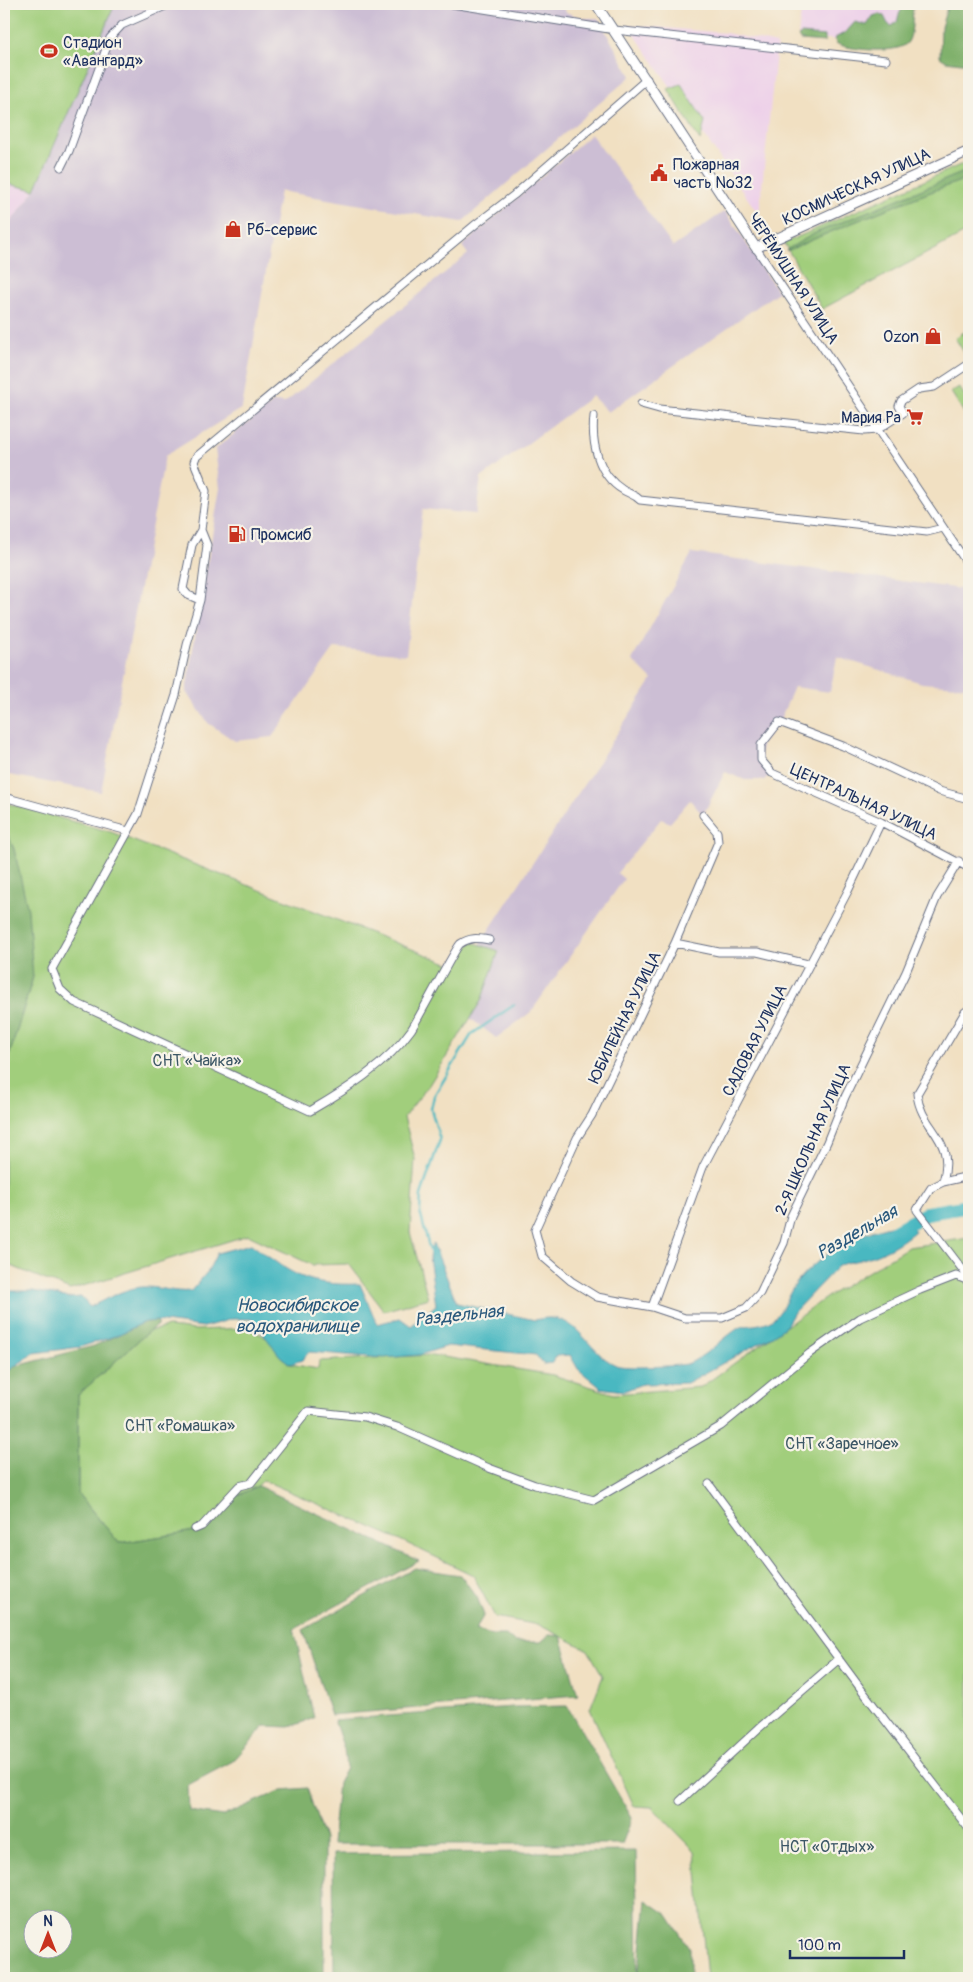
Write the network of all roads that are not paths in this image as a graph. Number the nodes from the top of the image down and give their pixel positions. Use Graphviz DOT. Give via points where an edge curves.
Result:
graph roads {
  1 [pos="170,4"];
  2 [pos="452,4"];
  3 [pos="596,4"];
  4 [pos="615,30"];
  5 [pos="886,60"];
  6 [pos="647,79"];
  7 [pos="969,151"];
  8 [pos="61,167"];
  9 [pos="756,248"];
  10 [pos="969,364"];
  11 [pos="641,404"];
  12 [pos="594,416"];
  13 [pos="877,430"];
  14 [pos="942,528"];
  15 [pos="201,530"];
  16 [pos="969,566"];
  17 [pos="200,600"];
  18 [pos="4,797"];
  19 [pos="969,799"];
  20 [pos="703,815"];
  21 [pos="881,822"];
  22 [pos="128,831"];
  23 [pos="959,861"];
  24 [pos="969,868"];
  25 [pos="489,940"];
  26 [pos="675,942"];
  27 [pos="808,964"];
  28 [pos="969,1009"];
  29 [pos="969,1176"];
  30 [pos="944,1182"];
  31 [pos="535,1230"];
  32 [pos="969,1280"];
  33 [pos="652,1307"];
  34 [pos="709,1484"];
  35 [pos="195,1529"];
  36 [pos="839,1659"];
  37 [pos="680,1801"];
  38 [pos="969,1829"];
  1 -- 8 [label="street" via="122,25 110,38"];
  2 -- 4 [label="street"];
  3 -- 4 [label="street, ЧЕРЁМУШНАЯ УЛИЦА"];
  4 -- 5 [label="street"];
  4 -- 6 [label="street, ЧЕРЁМУШНАЯ УЛИЦА"];
  6 -- 9 [label="street, ЧЕРЁМУШНАЯ УЛИЦА"];
  6 -- 15 [label="street" via="514,196 461,236 196,457 194,462 206,492"];
  7 -- 9 [label="street, КОСМИЧЕСКАЯ УЛИЦА"];
  9 -- 13 [label="street, ЧЕРЁМУШНАЯ УЛИЦА"];
  10 -- 13 [label="street" via="934,387 922,388 901,401 903,413"];
  11 -- 13 [label="street" via="668,410"];
  12 -- 14 [label="street" via="592,433 599,462 623,490 640,500 927,532"];
  13 -- 14 [label="street, ЧЕРЁМУШНАЯ УЛИЦА"];
  14 -- 16 [label="street, ЧЕРЁМУШНАЯ УЛИЦА"];
  15 -- 17 [label="street" via="207,545"];
  15 -- 17 [label="street" via="192,545 183,588 188,596"];
  17 -- 22 [label="street" via="173,704 138,814"];
  18 -- 22 [label="street"];
  19 -- 21 [label="street, ЦЕНТРАЛЬНАЯ УЛИЦА" via="939,791 843,746 779,722 761,745 761,760 772,773"];
  20 -- 26 [label="street, ЮБИЛЕЙНАЯ УЛИЦА" via="717,832 718,842"];
  21 -- 23 [label="street, ЦЕНТРАЛЬНАЯ УЛИЦА"];
  21 -- 27 [label="street, САДОВАЯ УЛИЦА"];
  22 -- 25 [label="street" via="52,969 60,989 74,1002 310,1111 368,1074 410,1032 459,944 472,937"];
  23 -- 24 [label="street, ЦЕНТРАЛЬНАЯ УЛИЦА"];
  23 -- 33 [label="street, 2-Я ШКОЛЬНАЯ УЛИЦА" via="938,897 906,972 845,1097 760,1293 746,1308 722,1318 685,1318"];
  26 -- 27 [label="street" via="719,952 757,952"];
  26 -- 31 [label="street, ЮБИЛЕЙНАЯ УЛИЦА"];
  27 -- 33 [label="street, САДОВАЯ УЛИЦА" via="703,1167"];
  28 -- 30 [label="street" via="917,1094 918,1104 941,1140 948,1165"];
  29 -- 30 [label="street"];
  30 -- 32 [label="street" via="931,1188 917,1210"];
  31 -- 33 [label="street, 2-Я ШКОЛЬНАЯ УЛИЦА" via="542,1256 571,1281 597,1296"];
  32 -- 35 [label="street" via="956,1276 860,1318 810,1353 721,1426 594,1500 535,1485 488,1468 397,1427 365,1417 308,1412 251,1483 239,1486 202,1526"];
  34 -- 36 [label="street"];
  36 -- 37 [label="street"];
  36 -- 38 [label="street"];
}
